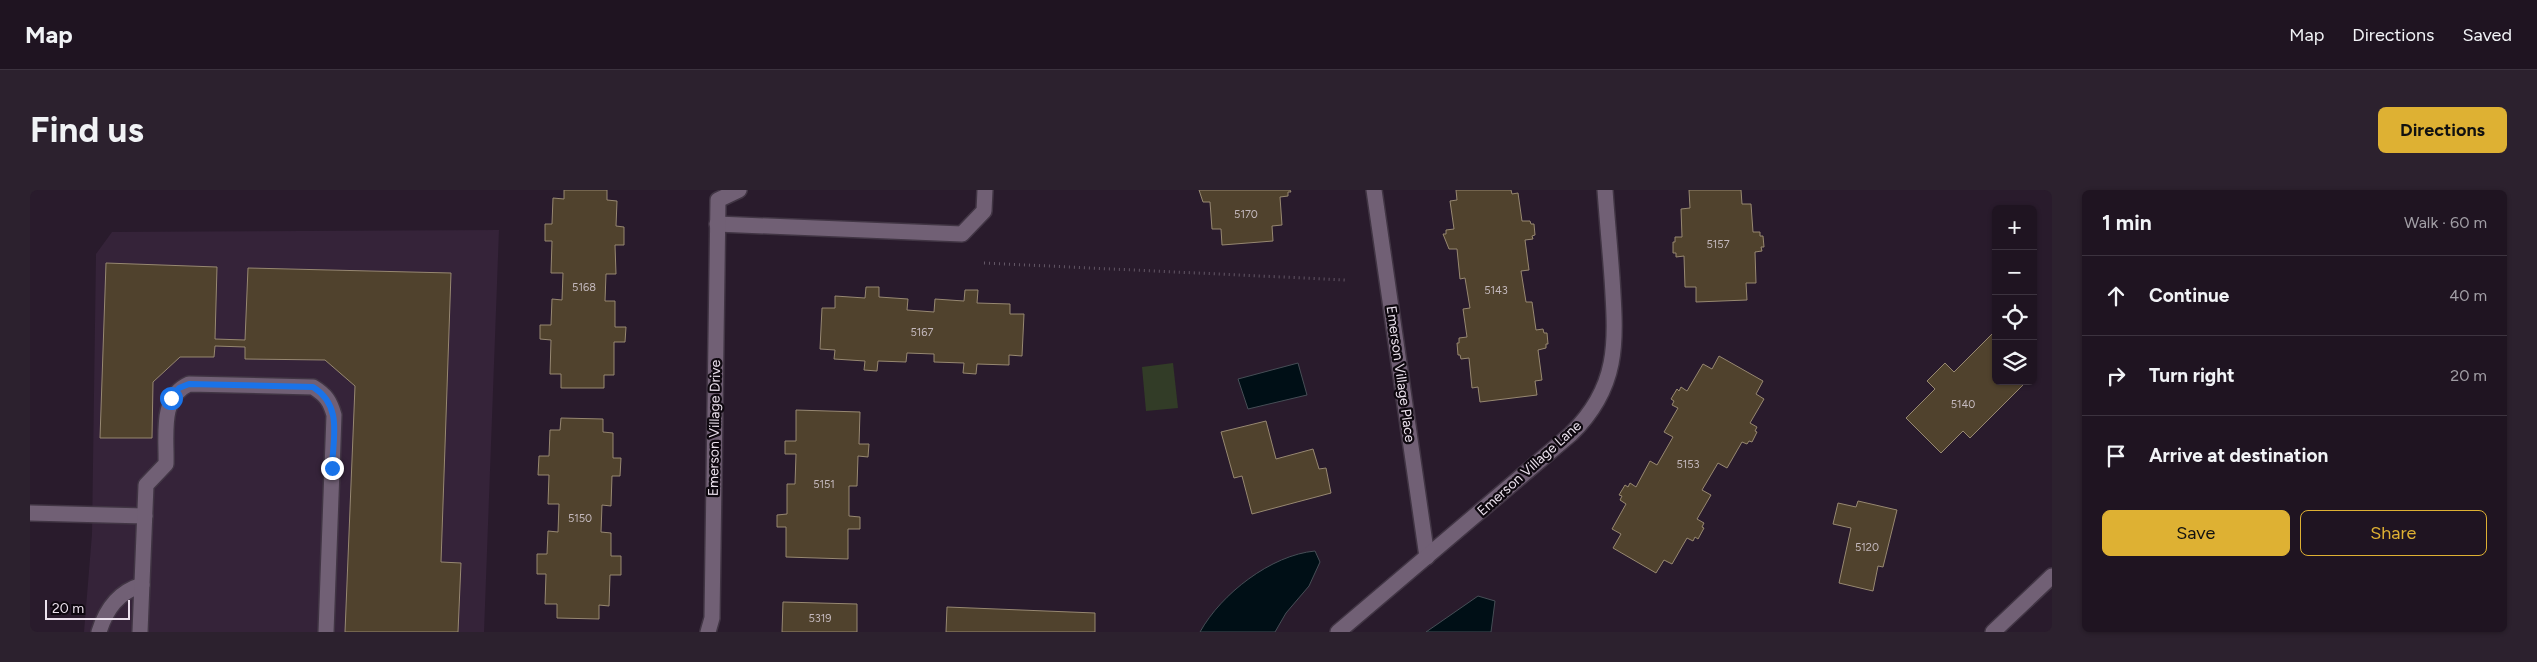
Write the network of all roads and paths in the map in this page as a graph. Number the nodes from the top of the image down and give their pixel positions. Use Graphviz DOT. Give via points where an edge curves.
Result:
graph roads {
  1 [pos="739,190"];
  2 [pos="985,190"];
  3 [pos="1374,190"];
  4 [pos="1605,190"];
  5 [pos="717,224"];
  6 [pos="984,263"];
  7 [pos="1346,280"];
  8 [pos="30,512"];
  9 [pos="144,516"];
  10 [pos="1428,557"];
  11 [pos="2052,576"];
  12 [pos="142,585"];
  13 [pos="99,632"];
  14 [pos="140,632"];
  15 [pos="326,632"];
  16 [pos="708,632"];
  17 [pos="1338,632"];
  18 [pos="1993,632"];
  1 -- 5 [label="street, Emerson Village Drive" via="718,200"];
  2 -- 5 [label="street" via="984,211 962,234"];
  3 -- 10 [label="street, Emerson Village Place"];
  4 -- 10 [label="street, Emerson Village Lane" via="1615,328 1613,359 1600,397 1571,434"];
  5 -- 16 [label="street, Emerson Village Drive" via="712,618"];
  6 -- 7 [label="path"];
  8 -- 9 [label="street"];
  9 -- 12 [label="street"];
  9 -- 15 [label="street" via="146,485 166,464 167,414 171,398 179,388 189,384 313,387 325,394 334,415"];
  10 -- 17 [label="street, Emerson Village Lane"];
  11 -- 18 [label="street"];
  12 -- 13 [label="street" via="128,589 113,602"];
  12 -- 14 [label="street"];
}
